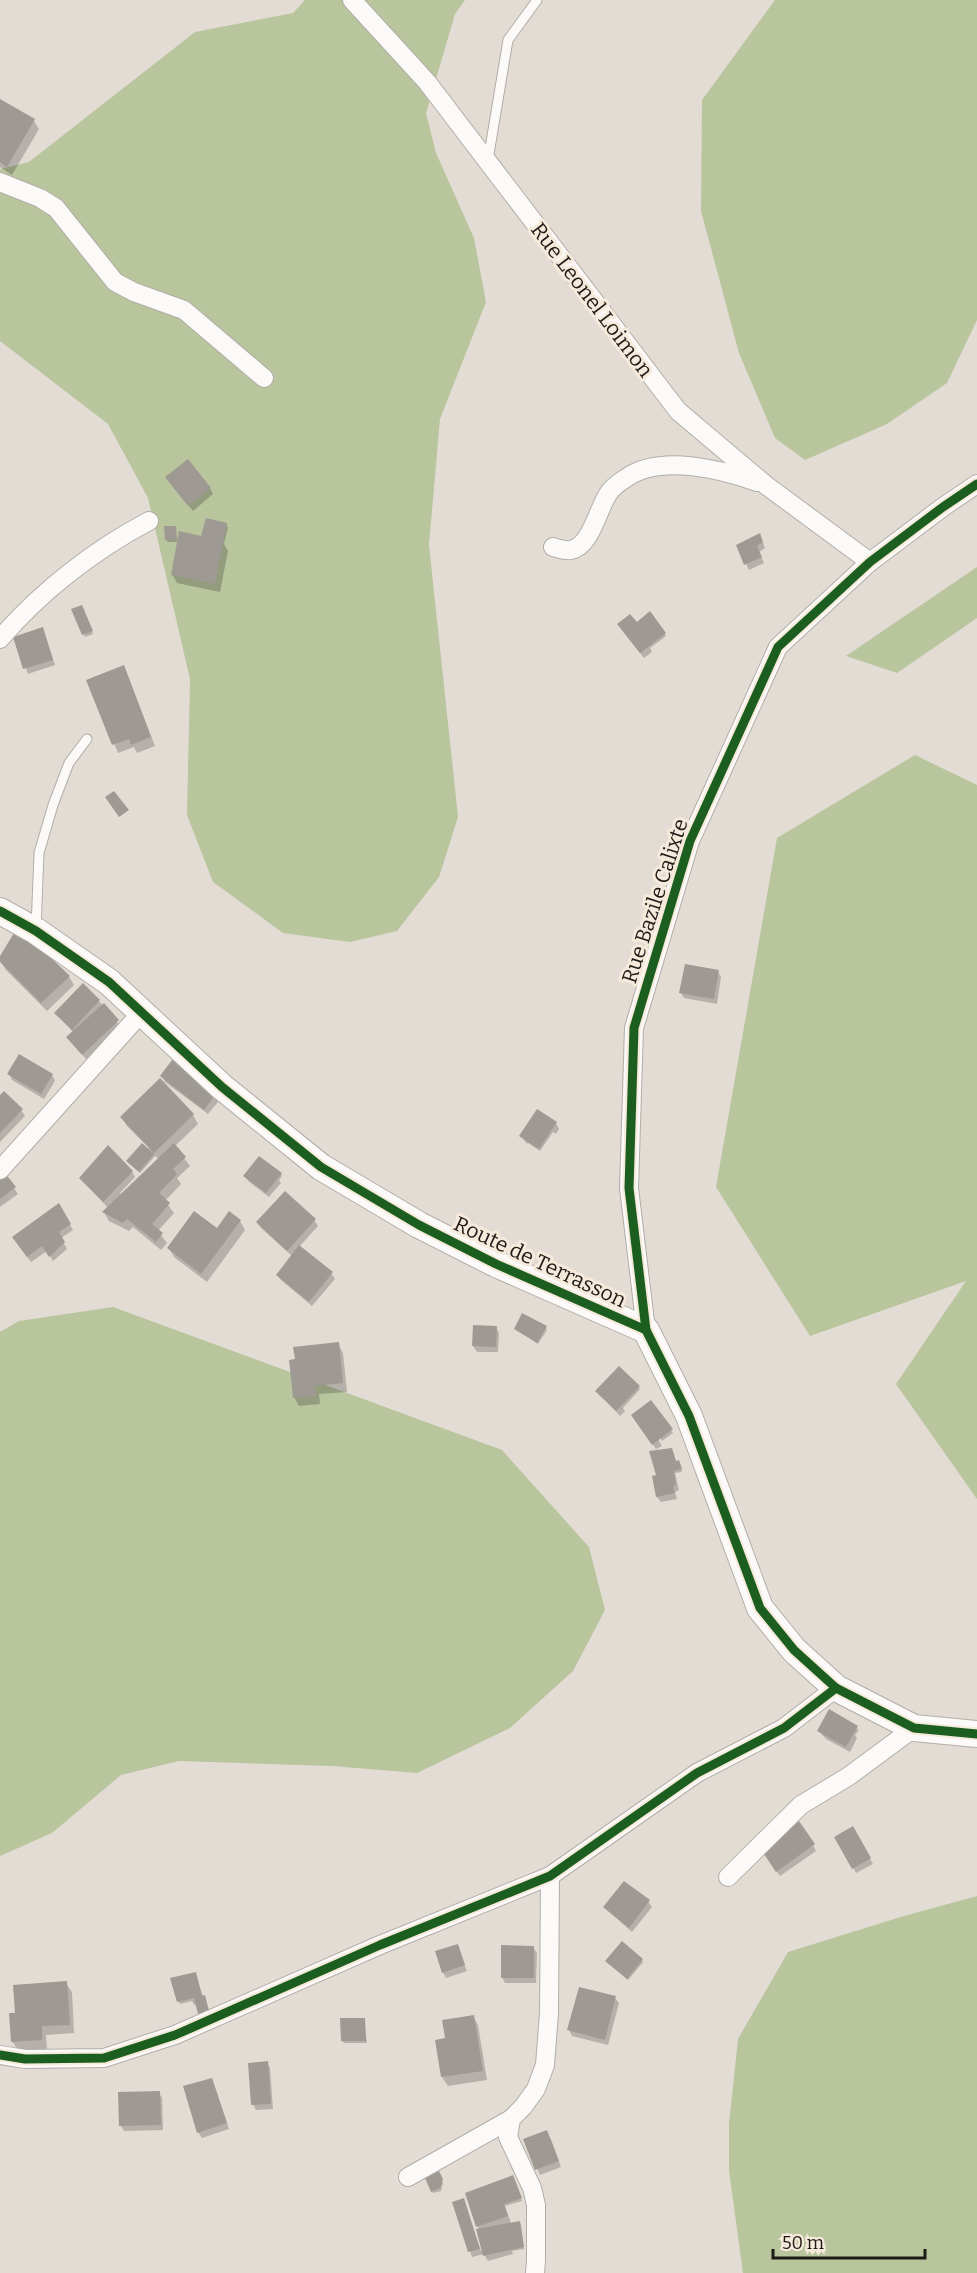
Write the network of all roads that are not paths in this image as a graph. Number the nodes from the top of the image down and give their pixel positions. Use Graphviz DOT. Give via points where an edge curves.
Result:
graph roads {
  1 [pos="352,0"];
  2 [pos="537,0"];
  3 [pos="488,162"];
  4 [pos="0,182"];
  5 [pos="264,378"];
  6 [pos="977,484"];
  7 [pos="767,486"];
  8 [pos="149,521"];
  9 [pos="553,547"];
  10 [pos="870,562"];
  11 [pos="0,639"];
  12 [pos="87,739"];
  13 [pos="1,906"];
  14 [pos="36,931"];
  15 [pos="142,1012"];
  16 [pos="0,1170"];
  17 [pos="646,1330"];
  18 [pos="836,1688"];
  19 [pos="914,1728"];
  20 [pos="977,1734"];
  21 [pos="550,1876"];
  22 [pos="728,1877"];
  23 [pos="0,2055"];
  24 [pos="511,2118"];
  25 [pos="408,2177"];
  26 [pos="535,2273"];
  1 -- 3 [label="street, Rue Leonel Loimon" via="427,82"];
  2 -- 3 [label="lane" via="508,40"];
  3 -- 7 [label="street, Rue Leonel Loimon" via="678,411"];
  4 -- 5 [label="street" via="57,208 115,282 184,309"];
  6 -- 10 [label="street, Rue Bazile Calixte"];
  7 -- 9 [label="street" via="700,467 639,471 609,492 577,548 568,551"];
  7 -- 10 [label="street, Rue Leonel Loimon"];
  8 -- 11 [label="street" via="73,571 17,619"];
  10 -- 17 [label="street, Rue Bazile Calixte" via="778,647 690,841 634,1028 629,1188"];
  12 -- 14 [label="lane" via="69,763 39,853"];
  13 -- 14 [label="street, Route de Terrasson"];
  14 -- 15 [label="street, Route de Terrasson" via="109,982"];
  15 -- 16 [label="street"];
  15 -- 17 [label="street, Route de Terrasson" via="222,1087 321,1167 438,1235"];
  17 -- 18 [label="street" via="689,1416 759,1608 794,1650"];
  18 -- 19 [label="street"];
  18 -- 21 [label="street" via="784,1728 697,1773"];
  19 -- 20 [label="street"];
  19 -- 22 [label="street" via="849,1776 801,1804"];
  21 -- 23 [label="street" via="175,2035 104,2058 26,2059"];
  21 -- 24 [label="street" via="549,2013 544,2065 536,2089"];
  24 -- 25 [label="street"];
  24 -- 26 [label="street" via="508,2137 536,2205"];
}
